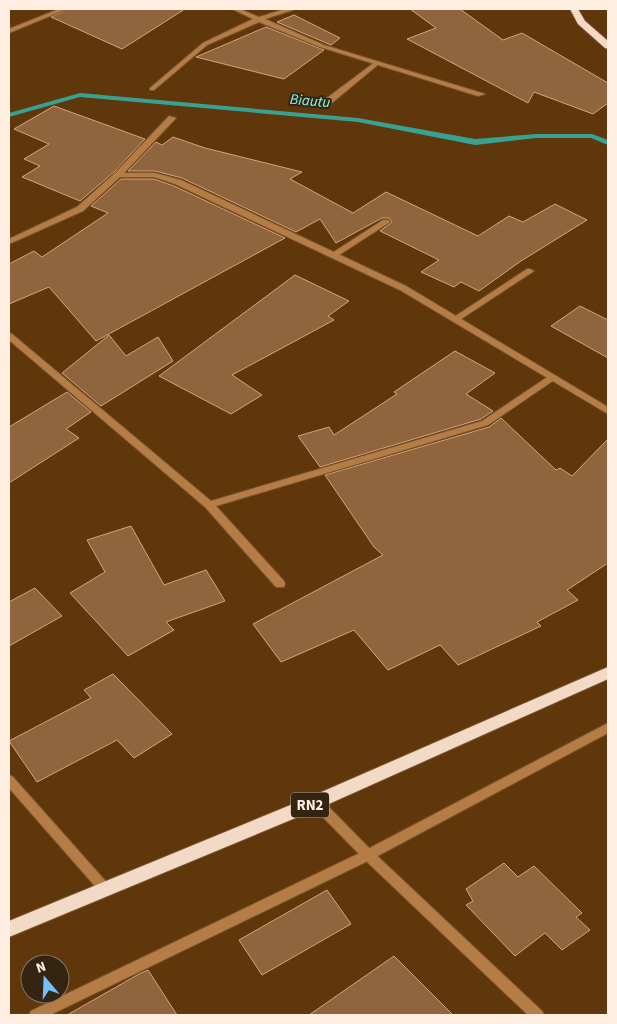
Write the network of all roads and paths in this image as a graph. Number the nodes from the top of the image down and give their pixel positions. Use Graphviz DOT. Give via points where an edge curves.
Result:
graph roads {
  1 [pos="64,9"];
  2 [pos="235,9"];
  3 [pos="291,9"];
  4 [pos="574,9"];
  5 [pos="259,19"];
  6 [pos="9,31"];
  7 [pos="608,46"];
  8 [pos="377,62"];
  9 [pos="152,89"];
  10 [pos="481,94"];
  11 [pos="330,100"];
  12 [pos="172,118"];
  13 [pos="118,175"];
  14 [pos="386,222"];
  15 [pos="9,242"];
  16 [pos="333,255"];
  17 [pos="530,271"];
  18 [pos="455,319"];
  19 [pos="9,336"];
  20 [pos="552,378"];
  21 [pos="608,411"];
  22 [pos="209,506"];
  23 [pos="280,584"];
  24 [pos="608,673"];
  25 [pos="608,728"];
  26 [pos="9,780"];
  27 [pos="316,802"];
  28 [pos="368,855"];
  29 [pos="105,889"];
  30 [pos="9,929"];
  31 [pos="36,1015"];
  32 [pos="537,1015"];
  1 -- 6 [label="street"];
  2 -- 5 [label="street"];
  3 -- 5 [label="street"];
  4 -- 7 [label="highway" via="581,22"];
  5 -- 8 [label="street" via="322,46"];
  5 -- 9 [label="street" via="205,44"];
  8 -- 10 [label="street"];
  8 -- 11 [label="street"];
  12 -- 13 [label="street"];
  13 -- 15 [label="street" via="80,210"];
  13 -- 16 [label="street" via="155,175 178,182"];
  14 -- 16 [label="street"];
  16 -- 18 [label="street" via="403,288"];
  17 -- 18 [label="street"];
  18 -- 20 [label="street"];
  19 -- 22 [label="street"];
  20 -- 21 [label="street"];
  20 -- 22 [label="street" via="485,423"];
  22 -- 23 [label="street"];
  24 -- 27 [label="highway, RN2"];
  25 -- 28 [label="street"];
  26 -- 29 [label="street"];
  27 -- 28 [label="street"];
  27 -- 29 [label="highway, RN2"];
  28 -- 31 [label="street"];
  28 -- 32 [label="street"];
  29 -- 30 [label="highway, RN2"];
}
